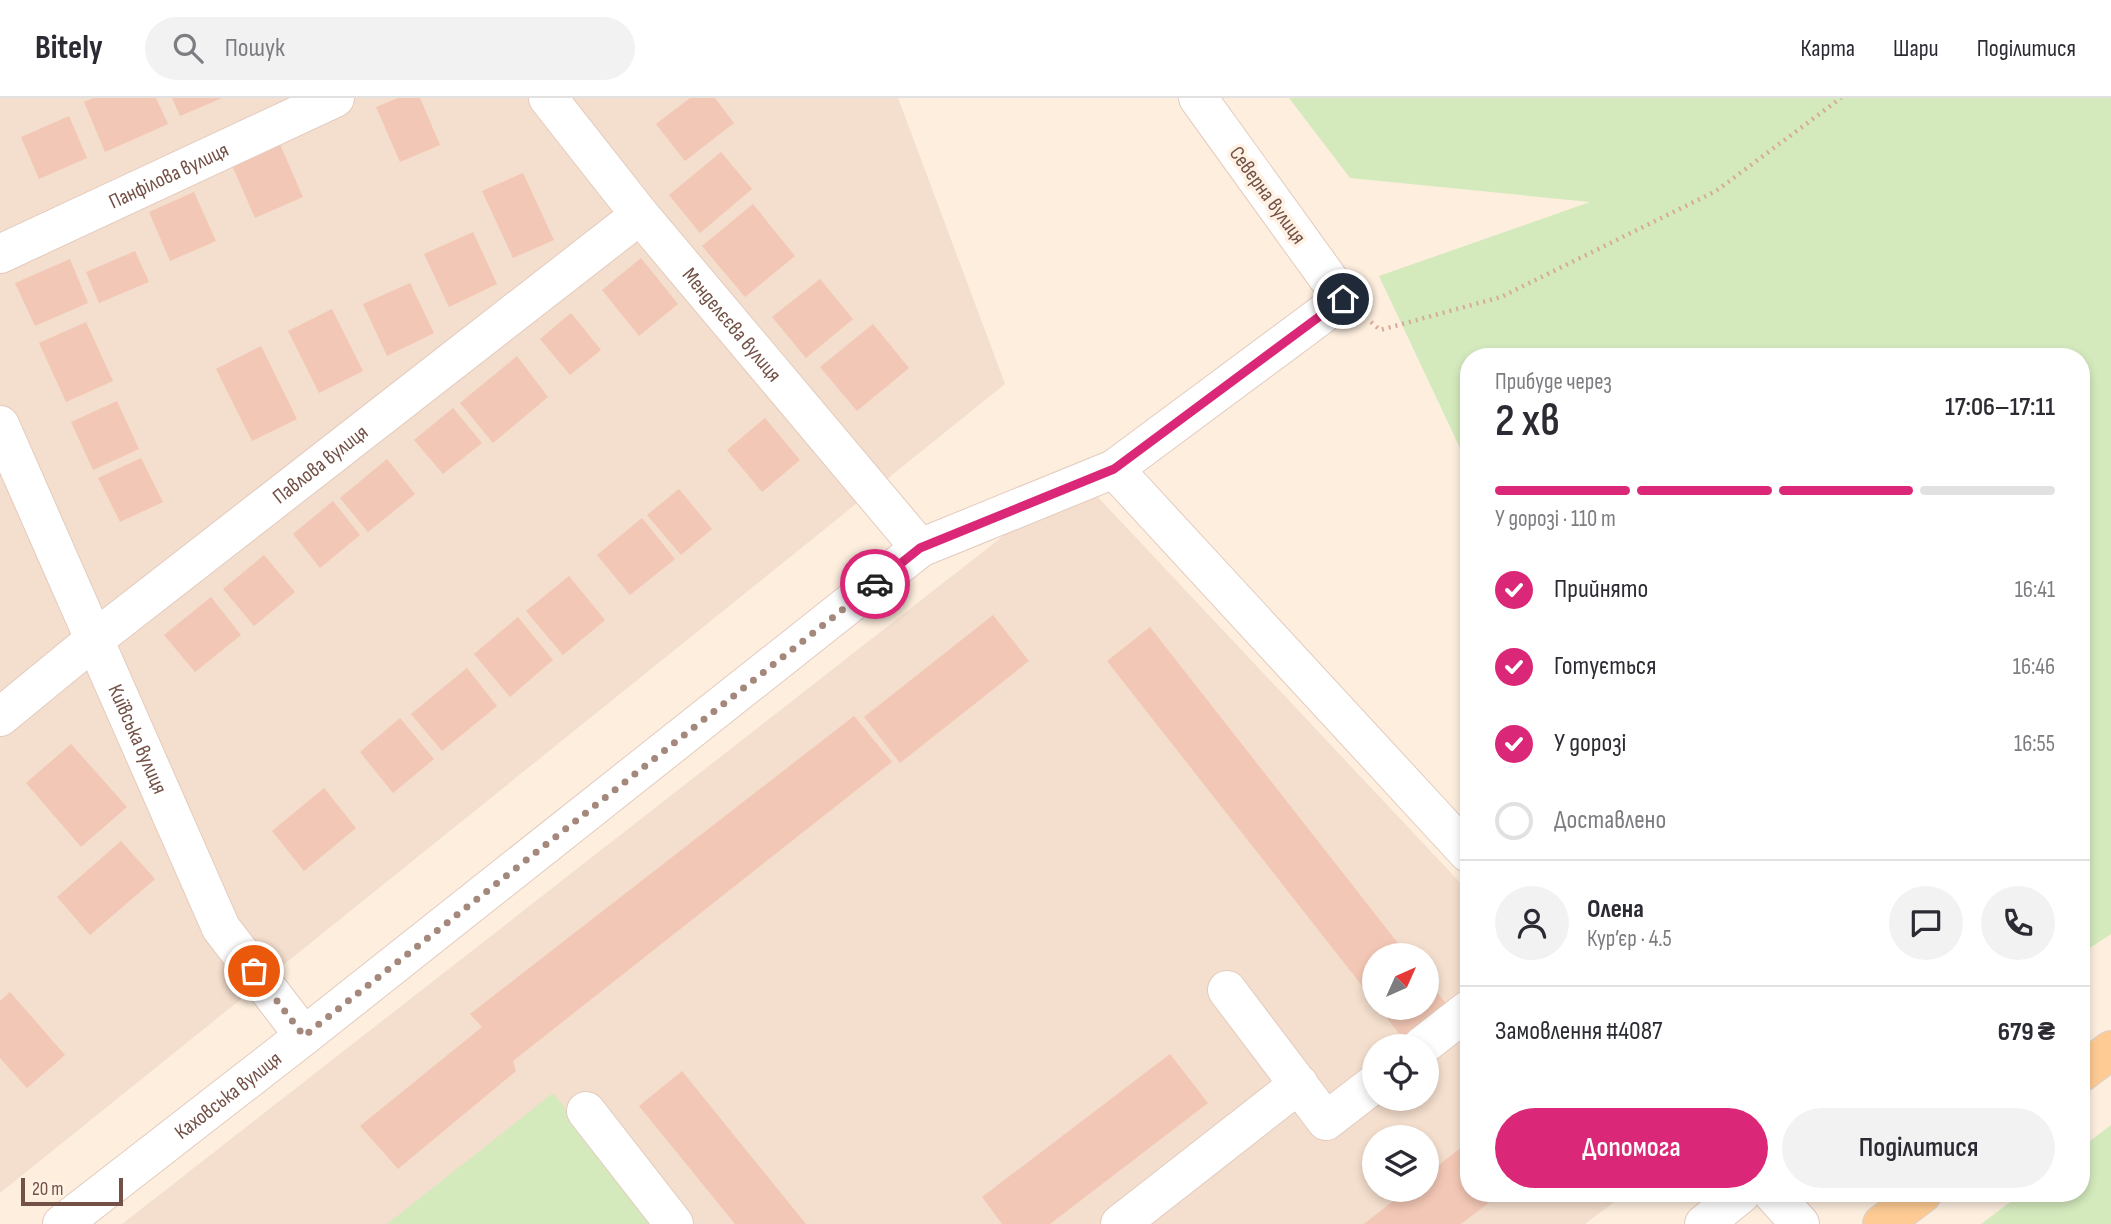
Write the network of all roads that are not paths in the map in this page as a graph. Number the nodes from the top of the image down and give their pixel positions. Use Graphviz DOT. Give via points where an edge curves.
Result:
graph roads {
  1 [pos="335,98"];
  2 [pos="548,98"];
  3 [pos="1198,98"];
  4 [pos="640,215"];
  5 [pos="0,254"];
  6 [pos="0,425"];
  7 [pos="1114,469"];
  8 [pos="920,548"];
  9 [pos="94,640"];
  10 [pos="0,717"];
  11 [pos="1460,844"];
  12 [pos="1227,990"];
  13 [pos="1460,1016"];
  14 [pos="1437,1034"];
  15 [pos="304,1036"];
  16 [pos="2111,1050"];
  17 [pos="2090,1066"];
  18 [pos="1299,1084"];
  19 [pos="1362,1093"];
  20 [pos="586,1111"];
  21 [pos="1731,1202"];
  22 [pos="1780,1202"];
  23 [pos="1911,1202"];
  24 [pos="62,1224"];
  25 [pos="674,1224"];
  26 [pos="1120,1224"];
  27 [pos="1704,1224"];
  28 [pos="1800,1224"];
  29 [pos="1882,1224"];
  1 -- 5 [label="street, Панфілова вулиця"];
  2 -- 4 [label="street, Менделєєва вулиця"];
  3 -- 7 [label="street, Северна вулиця" via="1343,299"];
  4 -- 8 [label="street, Менделєєва вулиця"];
  4 -- 9 [label="street, Павлова вулиця"];
  6 -- 9 [label="street, Київська вулиця"];
  7 -- 8 [label="street, Каховська вулиця"];
  7 -- 11 [label="street"];
  8 -- 15 [label="street, Каховська вулиця"];
  9 -- 10 [label="street, Павлова вулиця"];
  9 -- 15 [label="street, Київська вулиця" via="221,928"];
  12 -- 18 [label="street"];
  13 -- 14 [label="street"];
  15 -- 24 [label="street, Каховська вулиця"];
  16 -- 17 [label="main road"];
  18 -- 19 [label="street" via="1326,1121"];
  18 -- 26 [label="street"];
  20 -- 25 [label="street"];
  21 -- 27 [label="street"];
  22 -- 28 [label="street"];
  23 -- 29 [label="main road"];
}
